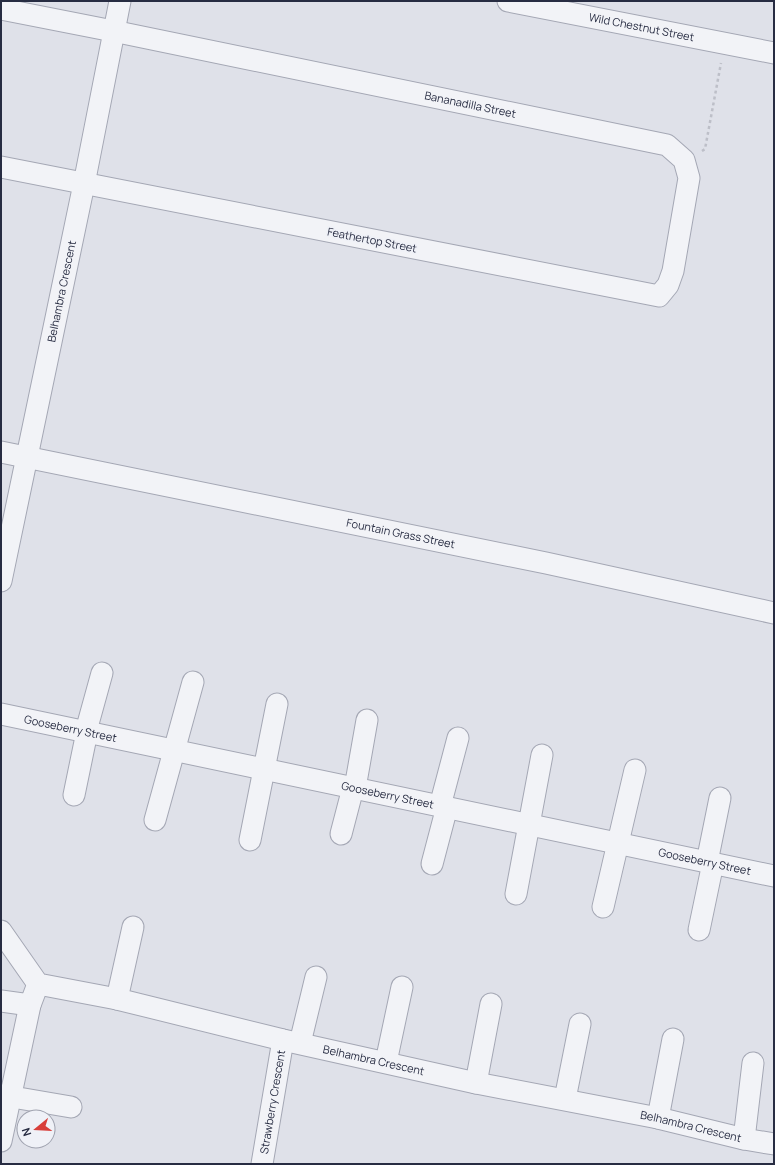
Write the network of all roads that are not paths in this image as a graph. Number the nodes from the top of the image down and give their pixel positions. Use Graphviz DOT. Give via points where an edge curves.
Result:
graph roads {
  1 [pos="120,1"];
  2 [pos="508,1"];
  3 [pos="1,10"];
  4 [pos="114,31"];
  5 [pos="774,53"];
  6 [pos="1,168"];
  7 [pos="84,184"];
  8 [pos="659,296"];
  9 [pos="1,452"];
  10 [pos="27,457"];
  11 [pos="1,581"];
  12 [pos="774,613"];
  13 [pos="102,673"];
  14 [pos="193,682"];
  15 [pos="277,704"];
  16 [pos="1,714"];
  17 [pos="367,720"];
  18 [pos="86,732"];
  19 [pos="458,738"];
  20 [pos="175,750"];
  21 [pos="542,755"];
  22 [pos="265,769"];
  23 [pos="635,770"];
  24 [pos="354,788"];
  25 [pos="74,795"];
  26 [pos="720,798"];
  27 [pos="443,806"];
  28 [pos="155,820"];
  29 [pos="528,824"];
  30 [pos="341,834"];
  31 [pos="250,840"];
  32 [pos="617,843"];
  33 [pos="710,863"];
  34 [pos="432,864"];
  35 [pos="774,876"];
  36 [pos="516,894"];
  37 [pos="603,906"];
  38 [pos="133,928"];
  39 [pos="699,930"];
  40 [pos="1,931"];
  41 [pos="316,977"];
  42 [pos="38,984"];
  43 [pos="402,987"];
  44 [pos="117,998"];
  45 [pos="1,1001"];
  46 [pos="492,1004"];
  47 [pos="30,1005"];
  48 [pos="580,1024"];
  49 [pos="673,1039"];
  50 [pos="291,1041"];
  51 [pos="386,1062"];
  52 [pos="753,1063"];
  53 [pos="476,1083"];
  54 [pos="6,1096"];
  55 [pos="565,1099"];
  56 [pos="71,1107"];
  57 [pos="658,1118"];
  58 [pos="744,1139"];
  59 [pos="1,1141"];
  60 [pos="774,1144"];
  61 [pos="262,1164"];
  1 -- 4 [label="street, Belhambra Crescent"];
  2 -- 5 [label="street, Wild Chestnut Street"];
  3 -- 4 [label="street, Bananadilla Street"];
  4 -- 7 [label="street, Belhambra Crescent"];
  4 -- 8 [label="street, Bananadilla Street" via="667,145 684,160 689,178 673,271 668,285"];
  6 -- 7 [label="street, Feathertop Street"];
  7 -- 8 [label="street, Feathertop Street"];
  7 -- 10 [label="street, Belhambra Crescent"];
  9 -- 10 [label="street, Fountain Grass Street"];
  10 -- 11 [label="street, Belhambra Crescent"];
  10 -- 12 [label="street, Fountain Grass Street" via="546,563"];
  13 -- 18 [label="street"];
  14 -- 20 [label="street"];
  15 -- 22 [label="street"];
  16 -- 18 [label="street, Gooseberry Street"];
  17 -- 24 [label="street"];
  18 -- 20 [label="street, Gooseberry Street"];
  18 -- 25 [label="street"];
  19 -- 27 [label="street"];
  20 -- 22 [label="street, Gooseberry Street"];
  20 -- 28 [label="street"];
  21 -- 29 [label="street"];
  22 -- 24 [label="street, Gooseberry Street"];
  22 -- 31 [label="street"];
  23 -- 32 [label="street"];
  24 -- 27 [label="street, Gooseberry Street"];
  24 -- 30 [label="street"];
  26 -- 33 [label="street"];
  27 -- 29 [label="street, Gooseberry Street"];
  27 -- 34 [label="street"];
  29 -- 32 [label="street, Gooseberry Street"];
  29 -- 36 [label="street"];
  32 -- 33 [label="street, Gooseberry Street"];
  32 -- 37 [label="street"];
  33 -- 35 [label="street, Gooseberry Street"];
  33 -- 39 [label="street"];
  38 -- 44 [label="street"];
  40 -- 42 [label="street"];
  41 -- 50 [label="street, Strawberry Crescent"];
  42 -- 44 [label="street, Belhambra Crescent"];
  42 -- 47 [label="street"];
  43 -- 51 [label="street"];
  44 -- 50 [label="street, Belhambra Crescent"];
  45 -- 47 [label="street"];
  46 -- 53 [label="street"];
  47 -- 54 [label="street"];
  48 -- 55 [label="street"];
  49 -- 57 [label="street"];
  50 -- 51 [label="street, Belhambra Crescent"];
  50 -- 61 [label="street, Strawberry Crescent"];
  51 -- 53 [label="street, Belhambra Crescent"];
  52 -- 58 [label="street"];
  53 -- 55 [label="street, Belhambra Crescent"];
  54 -- 56 [label="street"];
  54 -- 59 [label="street"];
  55 -- 57 [label="street, Belhambra Crescent"];
  57 -- 58 [label="street, Belhambra Crescent"];
  58 -- 60 [label="street, Belhambra Crescent"];
}
